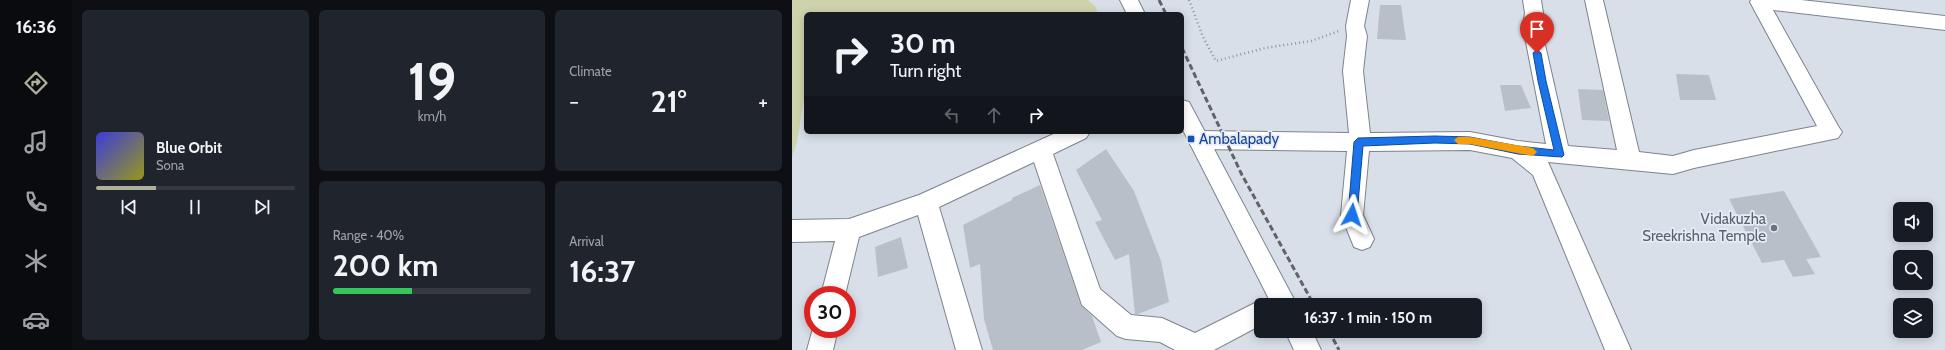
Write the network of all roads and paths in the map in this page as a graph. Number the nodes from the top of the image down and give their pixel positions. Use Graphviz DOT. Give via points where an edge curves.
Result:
graph roads {
  1 [pos="1129,0"];
  2 [pos="1189,0"];
  3 [pos="1360,0"];
  4 [pos="1532,0"];
  5 [pos="1594,0"];
  6 [pos="1135,12"];
  7 [pos="1945,23"];
  8 [pos="1355,26"];
  9 [pos="1184,112"];
  10 [pos="1075,134"];
  11 [pos="1199,140"];
  12 [pos="1358,142"];
  13 [pos="1041,149"];
  14 [pos="1518,150"];
  15 [pos="1559,155"];
  16 [pos="1630,160"];
  17 [pos="926,202"];
  18 [pos="849,230"];
  19 [pos="792,231"];
  20 [pos="1362,239"];
  21 [pos="835,286"];
  22 [pos="1278,298"];
  23 [pos="1254,316"];
  24 [pos="823,338"];
  25 [pos="1302,338"];
  26 [pos="1191,348"];
  27 [pos="820,350"];
  28 [pos="969,350"];
  29 [pos="1308,350"];
  30 [pos="1618,350"];
  1 -- 6 [label="street"];
  2 -- 8 [label="path" via="1203,37 1216,61 1265,48 1311,41"];
  3 -- 8 [label="street"];
  4 -- 15 [label="street" via="1532,27"];
  5 -- 16 [label="street"];
  7 -- 16 [label="street" via="1759,2 1831,132 1673,165"];
  8 -- 12 [label="street" via="1357,36 1354,71 1360,130"];
  9 -- 11 [label="street"];
  10 -- 13 [label="street"];
  11 -- 12 [label="street"];
  11 -- 22 [label="street"];
  12 -- 14 [label="street" via="1470,141"];
  12 -- 20 [label="street" via="1352,215"];
  13 -- 17 [label="street"];
  13 -- 26 [label="street" via="1091,297 1126,327 1162,330"];
  14 -- 15 [label="street"];
  14 -- 30 [label="street" via="1540,169"];
  15 -- 16 [label="street"];
  17 -- 18 [label="street"];
  17 -- 28 [label="street"];
  18 -- 19 [label="street"];
  18 -- 21 [label="street"];
  23 -- 26 [label="street"];
  24 -- 27 [label="street"];
  25 -- 29 [label="street"];
}
